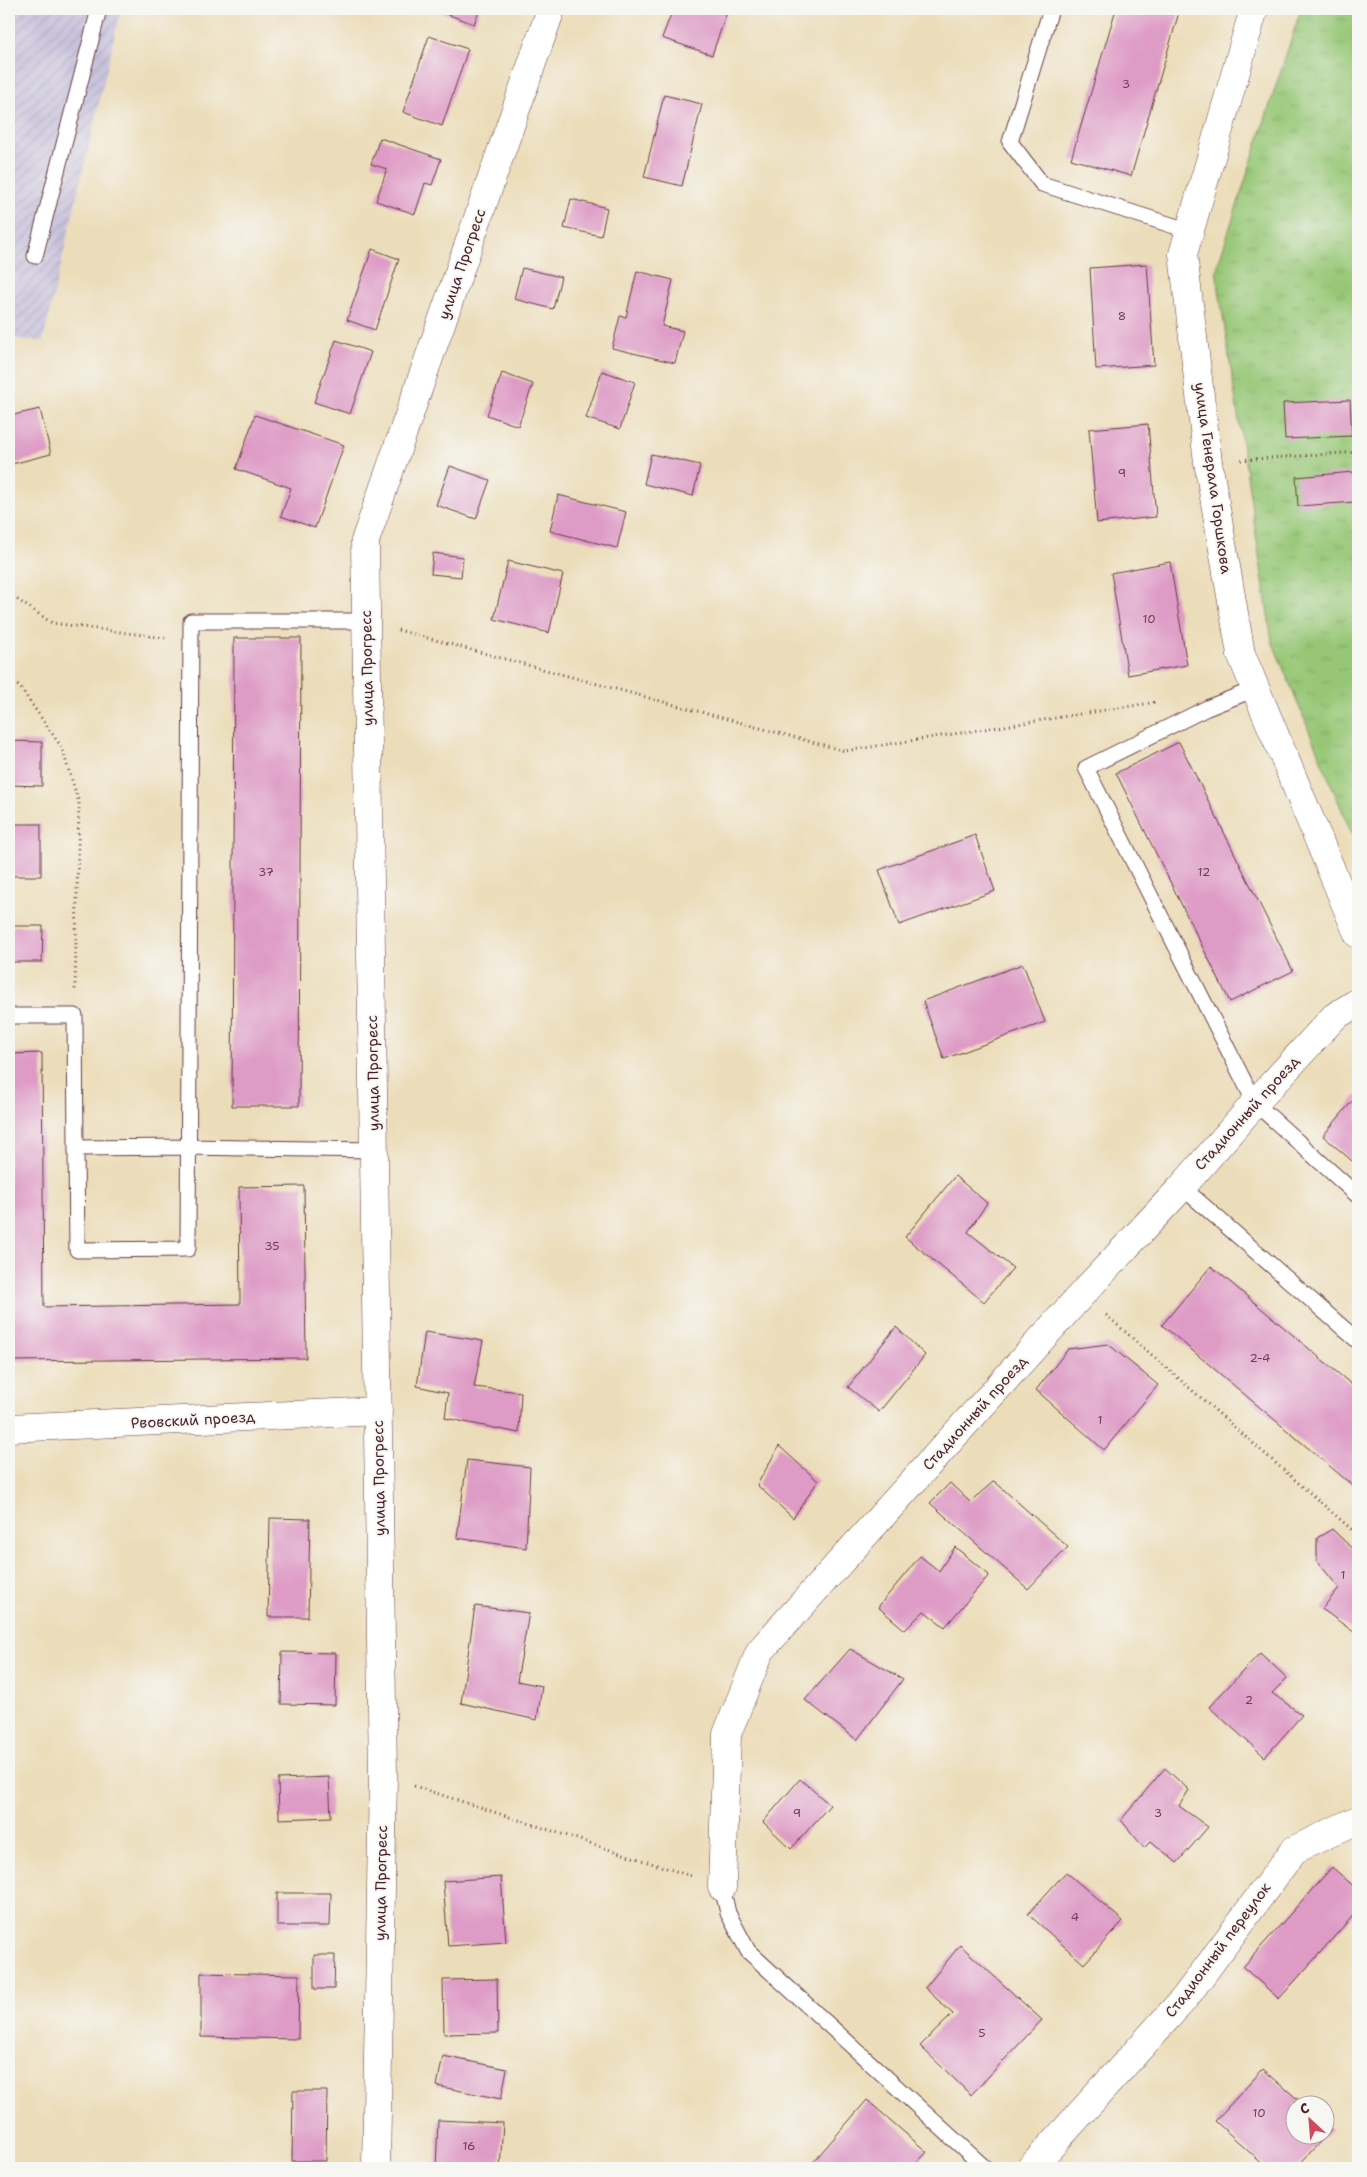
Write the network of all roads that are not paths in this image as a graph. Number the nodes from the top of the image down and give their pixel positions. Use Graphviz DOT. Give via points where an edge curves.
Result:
graph roads {
  1 [pos="99,9"];
  2 [pos="551,9"];
  3 [pos="1051,9"];
  4 [pos="1254,9"];
  5 [pos="1190,231"];
  6 [pos="35,256"];
  7 [pos="366,622"];
  8 [pos="1255,689"];
  9 [pos="1358,934"];
  10 [pos="1358,1002"];
  11 [pos="9,1016"];
  12 [pos="1255,1103"];
  13 [pos="187,1147"];
  14 [pos="76,1148"];
  15 [pos="374,1150"];
  16 [pos="1182,1187"];
  17 [pos="1358,1196"];
  18 [pos="1358,1341"];
  19 [pos="378,1411"];
  20 [pos="9,1428"];
  21 [pos="1358,1823"];
  22 [pos="722,1887"];
  23 [pos="376,2168"];
  24 [pos="985,2168"];
  25 [pos="1031,2168"];
  1 -- 6 [label="lane"];
  2 -- 7 [label="street, улица Прогресс" via="365,541"];
  3 -- 5 [label="lane" via="1010,142 1042,184"];
  4 -- 5 [label="street, улица Генерала Горшкова"];
  5 -- 8 [label="street, улица Генерала Горшкова" via="1183,254 1208,462 1241,654"];
  7 -- 13 [label="lane" via="191,621"];
  7 -- 15 [label="street, улица Прогресс"];
  8 -- 9 [label="street, улица Генерала Горшкова"];
  8 -- 12 [label="lane" via="1207,708 1086,768"];
  10 -- 12 [label="street, Стадионный проезд" via="1334,1017"];
  11 -- 14 [label="lane" via="75,1016"];
  12 -- 16 [label="street, Стадионный проезд"];
  12 -- 17 [label="lane"];
  13 -- 14 [label="lane"];
  13 -- 14 [label="lane" via="188,1249 77,1250"];
  13 -- 15 [label="lane"];
  15 -- 19 [label="street, улица Прогресс"];
  16 -- 18 [label="lane"];
  16 -- 22 [label="street, Стадионный проезд" via="760,1652 727,1734"];
  19 -- 20 [label="street, Рвовский проезд"];
  19 -- 23 [label="street, улица Прогресс" via="384,1776"];
  21 -- 25 [label="street, Стадионный переулок" via="1355,1821 1294,1850 1184,1999"];
  22 -- 24 [label="lane" via="728,1913 748,1951"];
}
